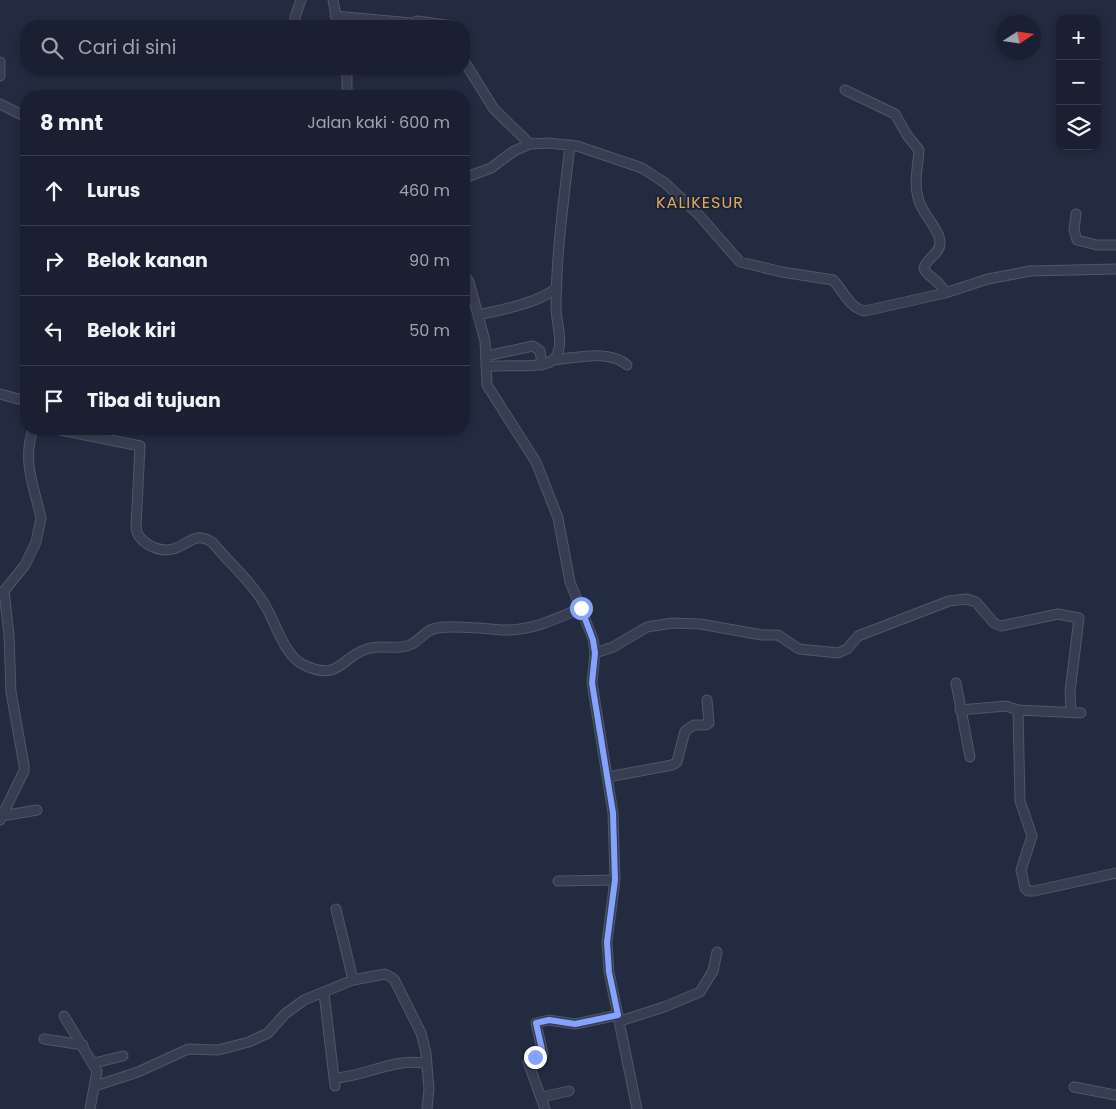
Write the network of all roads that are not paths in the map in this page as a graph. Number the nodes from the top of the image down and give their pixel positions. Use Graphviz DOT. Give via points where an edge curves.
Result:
graph roads {
  1 [pos="301,0"];
  2 [pos="334,0"];
  3 [pos="334,16"];
  4 [pos="295,20"];
  5 [pos="336,20"];
  6 [pos="379,20"];
  7 [pos="0,62"];
  8 [pos="470,71"];
  9 [pos="347,75"];
  10 [pos="0,76"];
  11 [pos="347,90"];
  12 [pos="845,90"];
  13 [pos="0,104"];
  14 [pos="20,114"];
  15 [pos="530,144"];
  16 [pos="570,145"];
  17 [pos="470,176"];
  18 [pos="1076,214"];
  19 [pos="1116,245"];
  20 [pos="1116,269"];
  21 [pos="470,286"];
  22 [pos="557,288"];
  23 [pos="945,293"];
  24 [pos="478,315"];
  25 [pos="486,356"];
  26 [pos="553,360"];
  27 [pos="627,364"];
  28 [pos="542,365"];
  29 [pos="486,366"];
  30 [pos="0,394"];
  31 [pos="20,399"];
  32 [pos="31,435"];
  33 [pos="86,435"];
  34 [pos="581,608"];
  35 [pos="595,653"];
  36 [pos="956,683"];
  37 [pos="707,700"];
  38 [pos="960,710"];
  39 [pos="1018,710"];
  40 [pos="1071,712"];
  41 [pos="1081,713"];
  42 [pos="970,757"];
  43 [pos="608,777"];
  44 [pos="37,810"];
  45 [pos="1,818"];
  46 [pos="1116,873"];
  47 [pos="615,880"];
  48 [pos="558,881"];
  49 [pos="336,909"];
  50 [pos="717,952"];
  51 [pos="353,980"];
  52 [pos="324,993"];
  53 [pos="64,1016"];
  54 [pos="619,1018"];
  55 [pos="44,1040"];
  56 [pos="83,1045"];
  57 [pos="123,1056"];
  58 [pos="94,1063"];
  59 [pos="427,1064"];
  60 [pos="95,1086"];
  61 [pos="1074,1087"];
  62 [pos="570,1091"];
  63 [pos="1116,1095"];
  64 [pos="542,1097"];
  65 [pos="90,1109"];
  66 [pos="427,1109"];
  67 [pos="545,1109"];
  68 [pos="637,1109"];
  1 -- 4 [label="street"];
  2 -- 3 [label="street"];
  3 -- 5 [label="street"];
  3 -- 6 [label="street"];
  7 -- 10 [label="street"];
  8 -- 15 [label="street" via="494,109"];
  9 -- 11 [label="street"];
  12 -- 23 [label="street" via="895,114 919,150 916,190 924,214 937,231 940,242 924,268 939,281"];
  13 -- 14 [label="street"];
  15 -- 16 [label="street"];
  15 -- 17 [label="street" via="491,168"];
  16 -- 22 [label="street"];
  16 -- 23 [label="street" via="642,168 665,183 698,214 740,262 833,280 861,310 879,309"];
  18 -- 19 [label="street" via="1074,230 1077,240"];
  20 -- 23 [label="street" via="1030,271 988,278"];
  21 -- 24 [label="street"];
  22 -- 24 [label="street" via="519,306"];
  22 -- 26 [label="street" via="560,346"];
  24 -- 25 [label="street"];
  25 -- 28 [label="street" via="533,346 540,351"];
  25 -- 29 [label="street"];
  26 -- 27 [label="street" via="610,357"];
  26 -- 28 [label="street"];
  28 -- 29 [label="street"];
  29 -- 34 [label="street" via="490,389 536,462 548,492 558,518 570,582"];
  30 -- 31 [label="street"];
  32 -- 45 [label="street" via="27,459 41,518 40,528 25,565 6,587 4,595 11,692 24,771"];
  33 -- 34 [label="street" via="140,446 136,535 141,542 166,550 193,539 202,538 213,543 265,605 290,653 313,668 338,668 365,649 411,644 434,629 507,630 530,627 547,624"];
  34 -- 35 [label="street"];
  35 -- 40 [label="street" via="613,647 647,627 672,623 778,635 799,649 838,653 847,649 858,636 949,601 967,600 976,602 994,623 1001,626 1058,614 1079,618 1070,692"];
  35 -- 43 [label="street" via="592,683"];
  36 -- 38 [label="street"];
  37 -- 43 [label="street" via="709,723 694,725 685,731 677,762"];
  38 -- 39 [label="street" via="1006,706"];
  38 -- 42 [label="street"];
  39 -- 40 [label="street"];
  39 -- 46 [label="street" via="1020,801 1032,836 1021,870 1025,888 1034,891"];
  40 -- 41 [label="street"];
  43 -- 47 [label="street" via="613,813"];
  44 -- 45 [label="street"];
  47 -- 48 [label="street"];
  47 -- 54 [label="street" via="607,942 609,972"];
  49 -- 51 [label="street"];
  50 -- 54 [label="street" via="713,971 700,992 664,1007"];
  51 -- 52 [label="street"];
  51 -- 59 [label="street" via="385,974 394,979 421,1033"];
  52 -- 59 [label="street" via="335,1082 384,1067 418,1062"];
  52 -- 60 [label="street" via="304,1000 285,1014 268,1033 249,1042 218,1050 188,1049 138,1072"];
  53 -- 56 [label="street"];
  54 -- 64 [label="street" via="575,1024 549,1020 536,1023 543,1054 528,1062"];
  54 -- 68 [label="street"];
  55 -- 56 [label="street"];
  56 -- 58 [label="street"];
  57 -- 58 [label="street"];
  58 -- 60 [label="street" via="97,1071"];
  59 -- 66 [label="street"];
  60 -- 65 [label="street"];
  61 -- 63 [label="street"];
  62 -- 64 [label="street"];
  64 -- 67 [label="street"];
}
